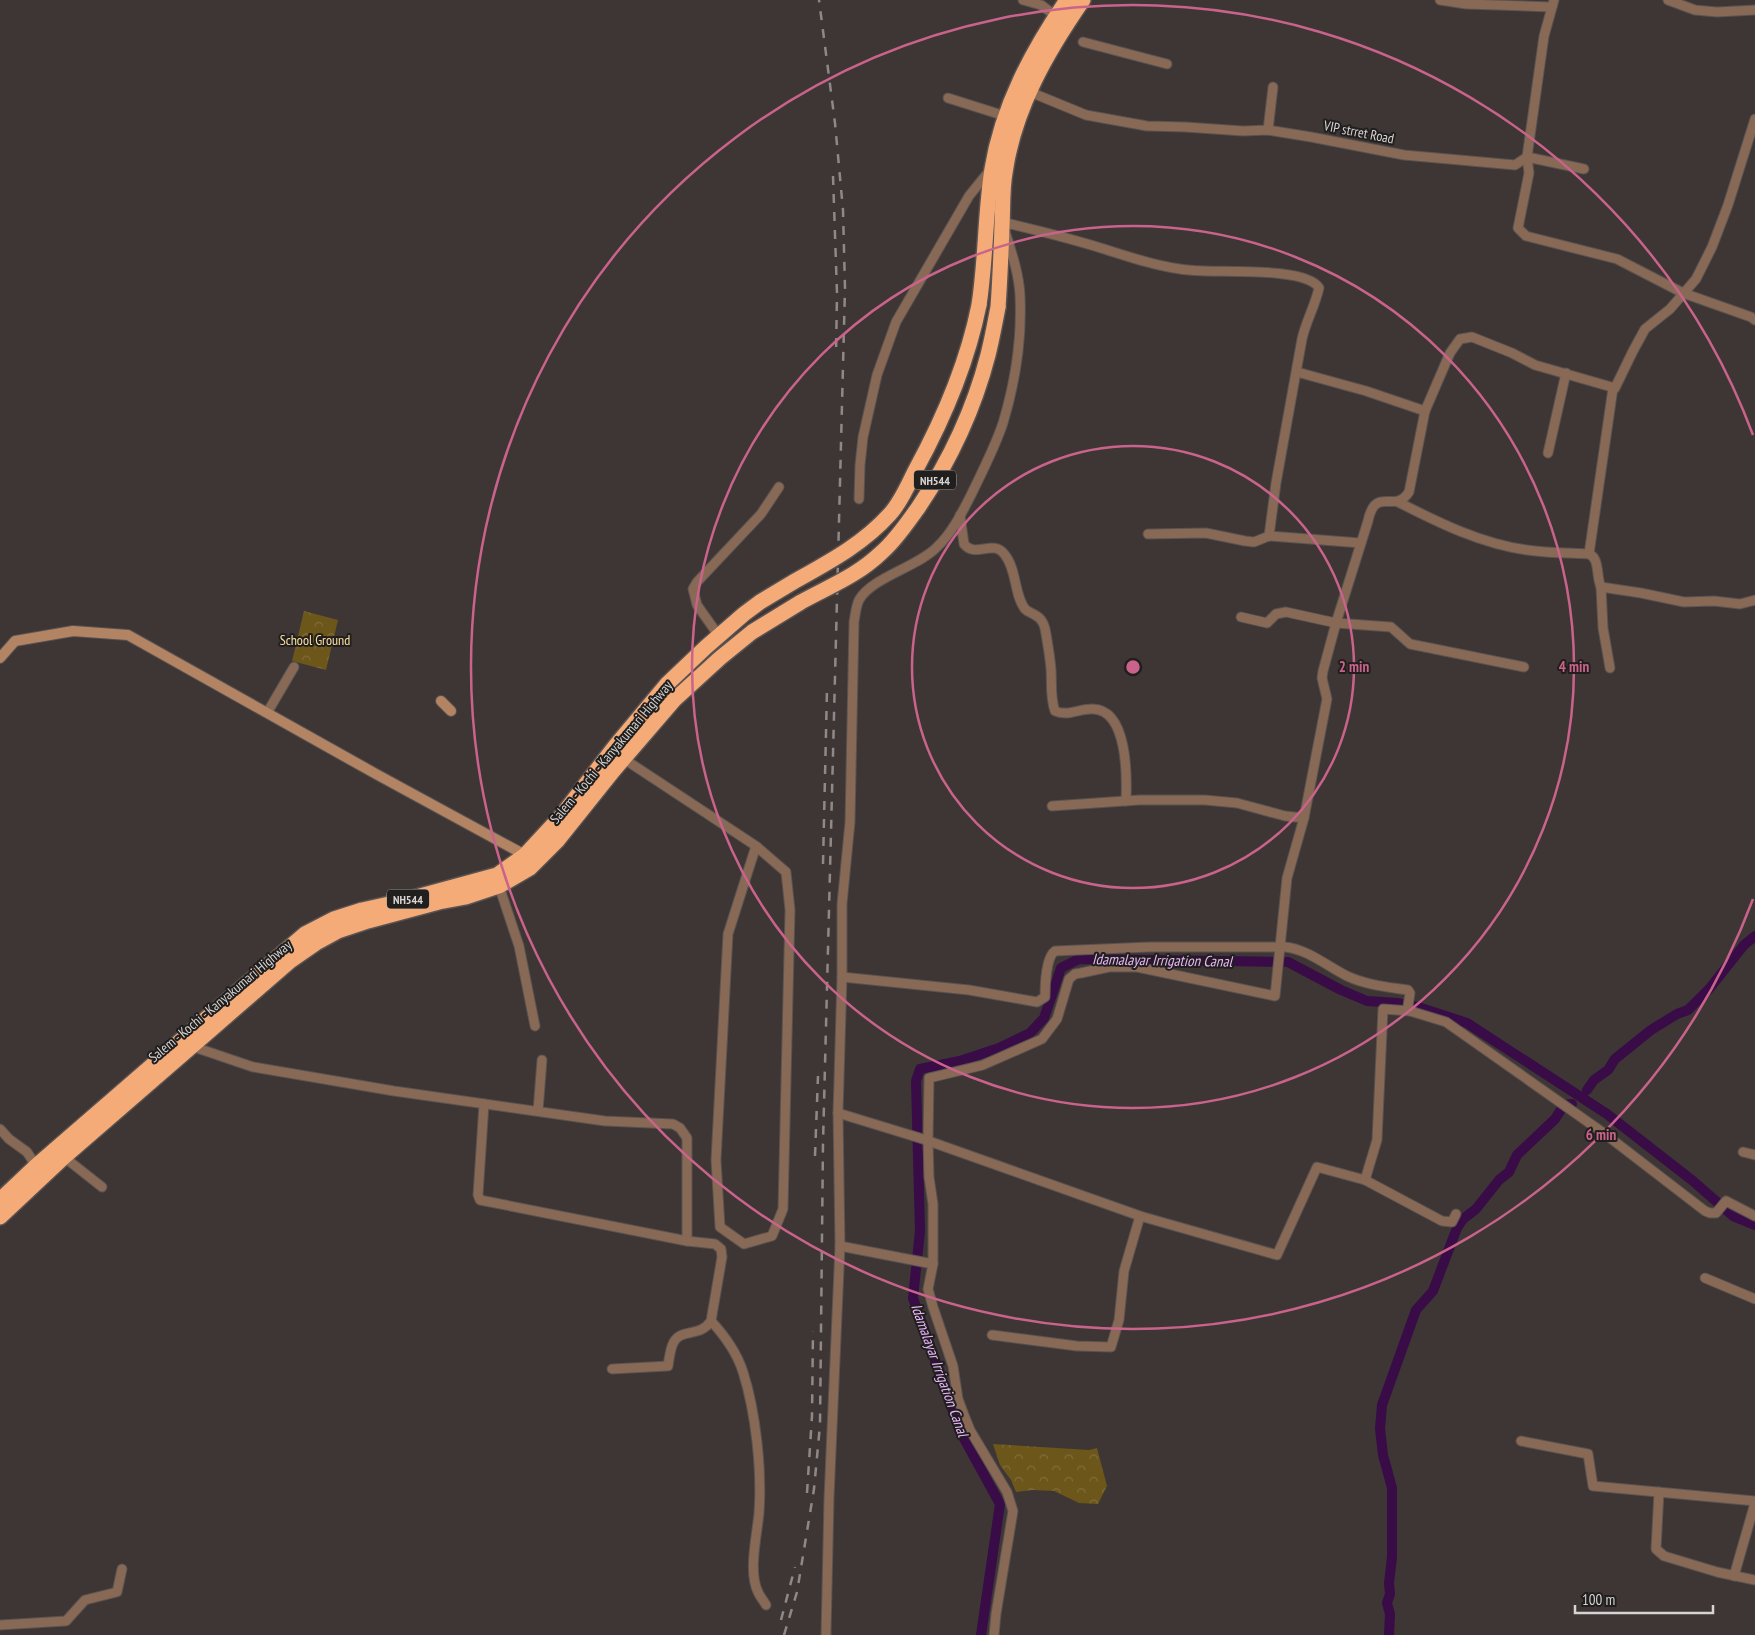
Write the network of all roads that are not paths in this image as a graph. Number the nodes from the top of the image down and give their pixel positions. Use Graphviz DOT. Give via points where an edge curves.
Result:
graph roads {
  1 [pos="1023,0"];
  2 [pos="1067,0"];
  3 [pos="1083,0"];
  4 [pos="1440,0"];
  5 [pos="1668,0"];
  6 [pos="1553,3"];
  7 [pos="1755,10"];
  8 [pos="1062,20"];
  9 [pos="1083,42"];
  10 [pos="1167,64"];
  11 [pos="1273,87"];
  12 [pos="1030,92"];
  13 [pos="948,98"];
  14 [pos="1005,116"];
  15 [pos="1755,119"];
  16 [pos="1268,130"];
  17 [pos="1527,157"];
  18 [pos="992,168"];
  19 [pos="1584,169"];
  20 [pos="1002,222"];
  21 [pos="1683,293"];
  22 [pos="1755,320"];
  23 [pos="1297,372"];
  24 [pos="1566,373"];
  25 [pos="1613,388"];
  26 [pos="1425,411"];
  27 [pos="1548,453"];
  28 [pos="779,487"];
  29 [pos="859,499"];
  30 [pos="1398,502"];
  31 [pos="960,515"];
  32 [pos="1148,534"];
  33 [pos="1269,536"];
  34 [pos="1361,543"];
  35 [pos="1589,554"];
  36 [pos="1601,587"];
  37 [pos="1755,600"];
  38 [pos="744,614"];
  39 [pos="1241,616"];
  40 [pos="1336,623"];
  41 [pos="752,632"];
  42 [pos="719,636"];
  43 [pos="0,658"];
  44 [pos="294,667"];
  45 [pos="1524,667"];
  46 [pos="1610,668"];
  47 [pos="440,701"];
  48 [pos="451,711"];
  49 [pos="267,713"];
  50 [pos="624,759"];
  51 [pos="1126,801"];
  52 [pos="1052,806"];
  53 [pos="1304,818"];
  54 [pos="756,846"];
  55 [pos="527,862"];
  56 [pos="499,886"];
  57 [pos="1281,947"];
  58 [pos="842,977"];
  59 [pos="1409,1005"];
  60 [pos="535,1026"];
  61 [pos="191,1046"];
  62 [pos="542,1060"];
  63 [pos="484,1104"];
  64 [pos="538,1111"];
  65 [pos="838,1113"];
  66 [pos="0,1129"];
  67 [pos="925,1140"];
  68 [pos="1743,1152"];
  69 [pos="1755,1155"];
  70 [pos="64,1157"];
  71 [pos="36,1166"];
  72 [pos="1365,1180"];
  73 [pos="102,1187"];
  74 [pos="0,1200"];
  75 [pos="1456,1214"];
  76 [pos="1140,1216"];
  77 [pos="1755,1216"];
  78 [pos="0,1217"];
  79 [pos="687,1241"];
  80 [pos="840,1246"];
  81 [pos="933,1264"];
  82 [pos="1705,1278"];
  83 [pos="1755,1299"];
  84 [pos="711,1321"];
  85 [pos="992,1335"];
  86 [pos="612,1369"];
  87 [pos="1521,1441"];
  88 [pos="1659,1492"];
  89 [pos="1755,1502"];
  90 [pos="122,1569"];
  91 [pos="1734,1576"];
  92 [pos="1755,1580"];
  93 [pos="766,1605"];
  94 [pos="0,1625"];
  95 [pos="826,1635"];
  96 [pos="994,1635"];
  1 -- 8 [label="street" via="1042,4"];
  2 -- 8 [label="highway, Salem - Kochi - Kanyakumari Highway / NH544"];
  3 -- 8 [label="highway, Salem - Kochi - Kanyakumari Highway / NH544"];
  4 -- 6 [label="street" via="1466,4"];
  5 -- 7 [label="street" via="1695,10"];
  6 -- 17 [label="street" via="1544,36"];
  8 -- 12 [label="highway, Salem - Kochi - Kanyakumari Highway / NH544"];
  8 -- 14 [label="highway, Salem - Kochi - Kanyakumari Highway / NH544" via="1039,44"];
  9 -- 10 [label="street"];
  11 -- 16 [label="street"];
  12 -- 16 [label="street, VIP strret Road" via="1086,115 1147,126"];
  12 -- 20 [label="highway, Salem - Kochi - Kanyakumari Highway / NH544" via="1012,137 1004,173"];
  13 -- 14 [label="street"];
  14 -- 18 [label="highway, Salem - Kochi - Kanyakumari Highway / NH544"];
  15 -- 21 [label="street" via="1712,247 1696,279"];
  16 -- 17 [label="street, VIP strret Road" via="1404,156 1515,165"];
  17 -- 19 [label="street"];
  17 -- 21 [label="street" via="1529,173 1518,228 1521,233 1617,259"];
  18 -- 29 [label="street" via="969,196 896,322 877,375 863,437"];
  18 -- 38 [label="highway, Salem - Kochi - Kanyakumari Highway / NH544, bridge" via="979,305 966,359 929,447 891,512 873,531 847,552"];
  20 -- 23 [label="street" via="1159,265 1203,271 1260,271 1312,281 1319,288 1304,329"];
  20 -- 31 [label="street" via="1020,294 1014,377 1002,425 987,464"];
  20 -- 41 [label="highway, Salem - Kochi - Kanyakumari Highway / NH544, bridge" via="998,307 988,355 961,432 932,487 883,552 840,583"];
  21 -- 22 [label="street"];
  21 -- 25 [label="street" via="1670,309 1645,329"];
  23 -- 26 [label="street"];
  23 -- 33 [label="street"];
  24 -- 25 [label="street"];
  24 -- 26 [label="street" via="1535,365 1472,337 1460,339 1450,353"];
  24 -- 27 [label="street"];
  25 -- 35 [label="street"];
  26 -- 30 [label="street" via="1409,492"];
  28 -- 42 [label="street" via="761,514 693,589 697,605"];
  30 -- 34 [label="street" via="1375,505"];
  30 -- 35 [label="street" via="1441,524 1499,544 1528,550"];
  31 -- 51 [label="street" via="967,548 975,551 999,548 1010,563 1026,610 1044,624 1055,711 1062,714 1093,709 1110,716 1115,724 1126,757"];
  31 -- 58 [label="street" via="938,547 873,586 859,601 854,622 850,822 842,904"];
  32 -- 33 [label="street" via="1206,533 1254,542"];
  33 -- 34 [label="street"];
  34 -- 40 [label="street"];
  35 -- 36 [label="street" via="1596,560"];
  36 -- 37 [label="street" via="1684,602 1714,600 1732,604"];
  36 -- 46 [label="street" via="1603,628"];
  38 -- 41 [label="highway"];
  38 -- 42 [label="highway, Salem - Kochi - Kanyakumari Highway / NH544"];
  39 -- 40 [label="street" via="1267,623 1276,614 1286,612"];
  40 -- 45 [label="street" via="1391,627 1410,644"];
  40 -- 53 [label="street" via="1323,671 1327,699"];
  41 -- 50 [label="highway, Salem - Kochi - Kanyakumari Highway / NH544" via="674,700"];
  42 -- 55 [label="highway, Salem - Kochi - Kanyakumari Highway / NH544" via="651,702"];
  43 -- 49 [label="main road" via="15,641 74,631 128,635"];
  44 -- 49 [label="street"];
  47 -- 48 [label="main road"];
  49 -- 55 [label="main road"];
  50 -- 54 [label="street"];
  50 -- 55 [label="highway, Salem - Kochi - Kanyakumari Highway / NH544" via="557,841"];
  51 -- 52 [label="street"];
  51 -- 53 [label="street" via="1237,803"];
  53 -- 57 [label="street" via="1287,878"];
  54 -- 54 [label="street" via="786,872 790,910 783,1209 772,1236 744,1244 720,1226 716,1160 728,934"];
  55 -- 56 [label="highway, Salem - Kochi - Kanyakumari Highway / NH544"];
  55 -- 71 [label="highway, Salem - Kochi - Kanyakumari Highway / NH544" via="497,875 362,910 306,934"];
  56 -- 60 [label="street" via="519,946"];
  56 -- 61 [label="highway, Salem - Kochi - Kanyakumari Highway / NH544" via="338,931 290,961"];
  57 -- 58 [label="street" via="1055,951 1048,961 1045,997 1037,1002 969,990"];
  57 -- 59 [label="street" via="1290,947 1363,982 1408,990"];
  57 -- 67 [label="street" via="1275,996 1137,967 1108,967 1075,974 1069,979 1057,1019 1042,1039 983,1065 929,1078"];
  58 -- 65 [label="street"];
  59 -- 72 [label="street" via="1383,1009 1377,1140"];
  59 -- 77 [label="street" via="1446,1022 1560,1101 1705,1210 1717,1212 1726,1201"];
  61 -- 63 [label="street" via="254,1067"];
  61 -- 70 [label="highway, Salem - Kochi - Kanyakumari Highway / NH544"];
  62 -- 64 [label="street"];
  63 -- 64 [label="street"];
  63 -- 79 [label="street" via="480,1200"];
  64 -- 79 [label="street" via="605,1121 673,1124 680,1128 687,1138"];
  65 -- 67 [label="street"];
  65 -- 80 [label="street"];
  66 -- 71 [label="street" via="27,1152"];
  67 -- 76 [label="street"];
  67 -- 81 [label="street" via="933,1204"];
  68 -- 69 [label="street"];
  70 -- 73 [label="street"];
  70 -- 78 [label="highway, Salem - Kochi - Kanyakumari Highway / NH544"];
  71 -- 74 [label="highway, Salem - Kochi - Kanyakumari Highway / NH544"];
  72 -- 75 [label="street" via="1442,1222 1452,1222"];
  72 -- 76 [label="street" via="1317,1167 1277,1255"];
  76 -- 85 [label="street" via="1124,1270 1119,1320 1112,1347"];
  79 -- 84 [label="street" via="715,1244 721,1249"];
  80 -- 81 [label="street"];
  80 -- 95 [label="street"];
  81 -- 96 [label="street" via="928,1289 953,1366 961,1407 970,1430 1001,1481 1013,1511"];
  82 -- 83 [label="street"];
  84 -- 86 [label="street" via="702,1331 676,1339 668,1366"];
  84 -- 93 [label="street" via="734,1351 749,1396 760,1488 753,1575 757,1591"];
  87 -- 88 [label="street" via="1588,1454 1593,1486"];
  88 -- 89 [label="street"];
  88 -- 91 [label="street" via="1656,1549 1664,1556"];
  89 -- 91 [label="street"];
  90 -- 94 [label="street" via="117,1592 85,1600 66,1621"];
  91 -- 92 [label="street"];
}
